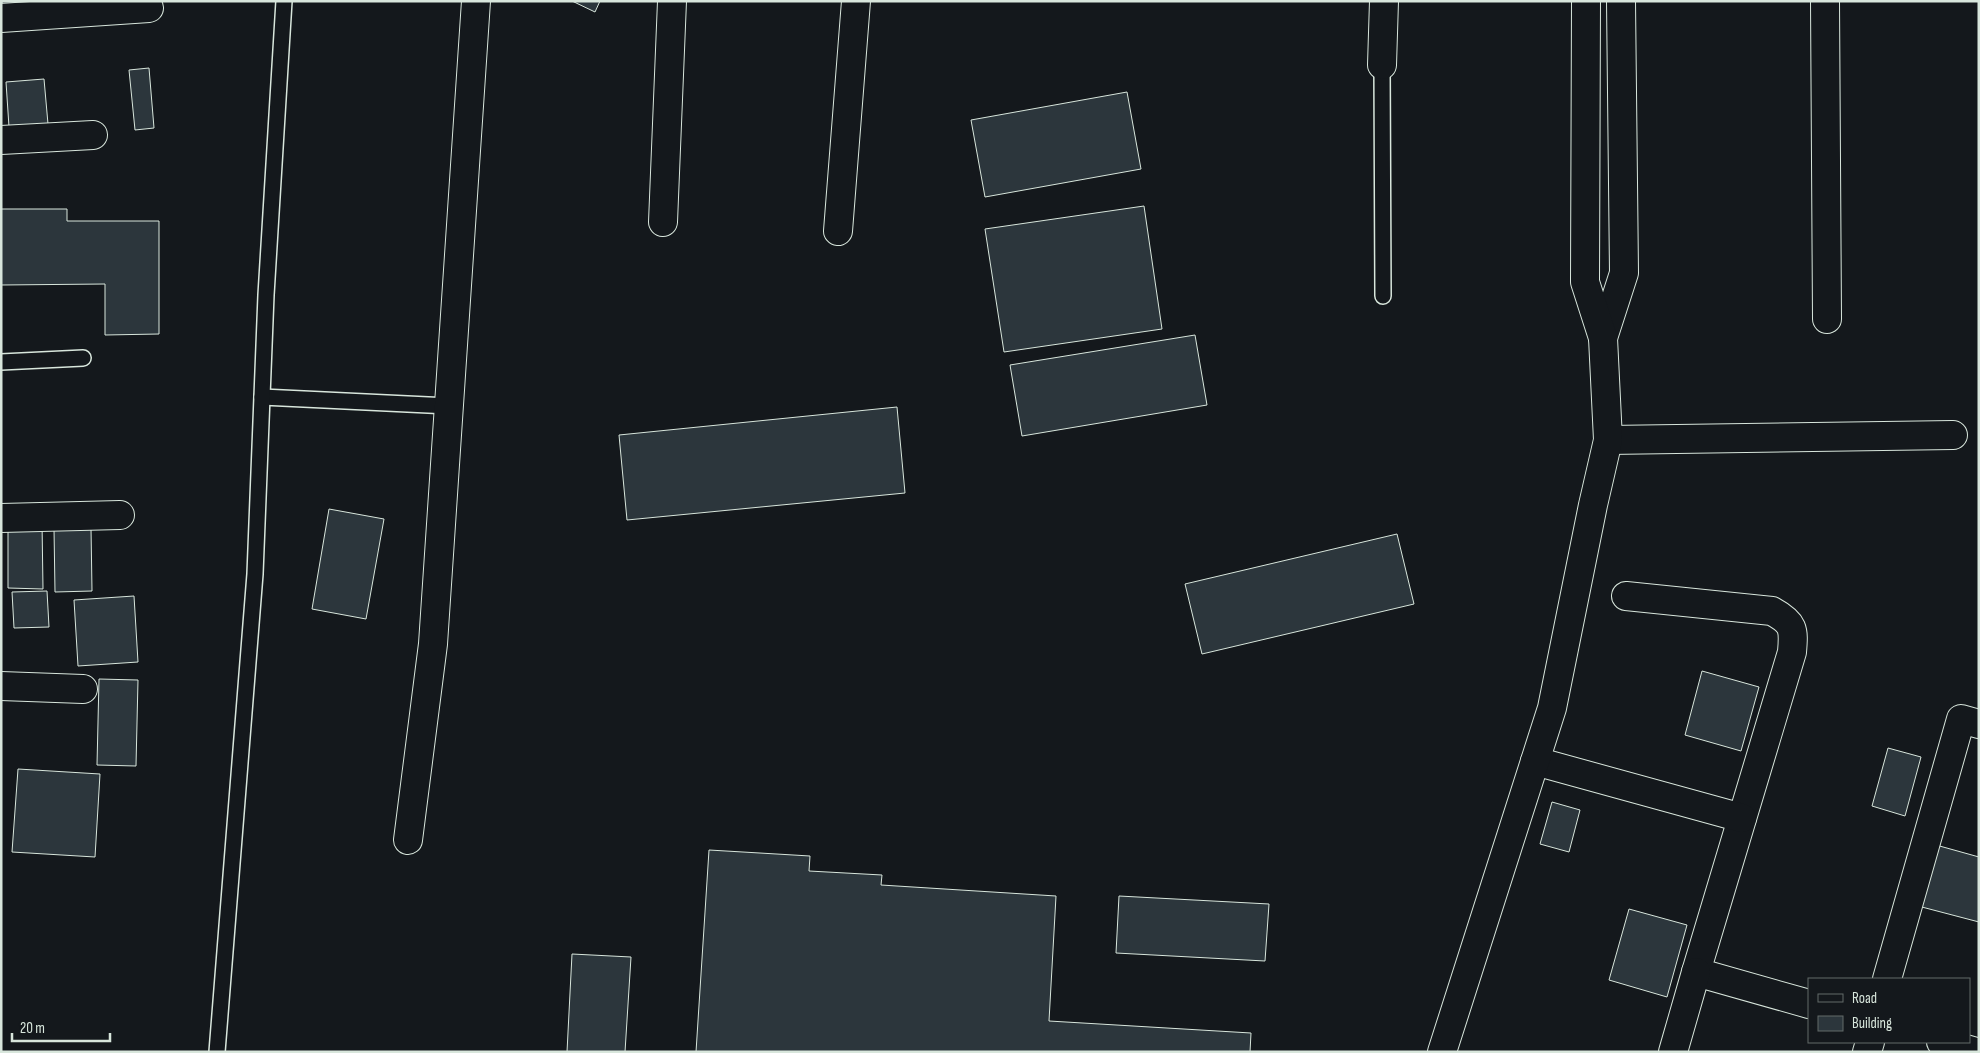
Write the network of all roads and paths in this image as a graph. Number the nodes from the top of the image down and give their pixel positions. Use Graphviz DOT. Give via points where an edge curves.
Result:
graph roads {
  1 [pos="284,1"];
  2 [pos="476,1"];
  3 [pos="672,1"];
  4 [pos="856,1"];
  5 [pos="1384,1"];
  6 [pos="1586,1"];
  7 [pos="1621,1"];
  8 [pos="1825,1"];
  9 [pos="149,8"];
  10 [pos="1,18"];
  11 [pos="1382,65"];
  12 [pos="93,135"];
  13 [pos="1,140"];
  14 [pos="663,222"];
  15 [pos="838,231"];
  16 [pos="1383,296"];
  17 [pos="1827,320"];
  18 [pos="1603,338"];
  19 [pos="84,358"];
  20 [pos="1,362"];
  21 [pos="262,397"];
  22 [pos="449,406"];
  23 [pos="1953,434"];
  24 [pos="1608,440"];
  25 [pos="120,515"];
  26 [pos="1,518"];
  27 [pos="1626,596"];
  28 [pos="1,686"];
  29 [pos="83,689"];
  30 [pos="1979,724"];
  31 [pos="1535,761"];
  32 [pos="1742,818"];
  33 [pos="408,840"];
  34 [pos="1696,972"];
  35 [pos="1888,978"];
  36 [pos="1808,1004"];
  37 [pos="1944,1043"];
  38 [pos="217,1052"];
  39 [pos="1442,1052"];
  40 [pos="1674,1052"];
  41 [pos="1976,1052"];
  1 -- 21 [label="lane"];
  2 -- 22 [label="street"];
  3 -- 14 [label="street"];
  4 -- 15 [label="street"];
  5 -- 11 [label="street"];
  6 -- 18 [label="street" via="1585,282"];
  7 -- 18 [label="street" via="1624,273"];
  8 -- 17 [label="street"];
  9 -- 10 [label="street"];
  11 -- 16 [label="lane"];
  12 -- 13 [label="street"];
  18 -- 24 [label="street"];
  19 -- 20 [label="lane"];
  21 -- 22 [label="lane"];
  21 -- 38 [label="lane" via="255,574"];
  22 -- 33 [label="street" via="434,644"];
  23 -- 24 [label="street"];
  24 -- 31 [label="street" via="1552,708"];
  25 -- 26 [label="street"];
  27 -- 32 [label="street" via="1772,611 1787,619 1794,631 1792,652"];
  28 -- 29 [label="street"];
  30 -- 35 [label="street" via="1961,719"];
  31 -- 32 [label="street"];
  31 -- 39 [label="street"];
  32 -- 34 [label="street"];
  34 -- 36 [label="street"];
  34 -- 40 [label="street"];
  37 -- 41 [label="street"];
}
